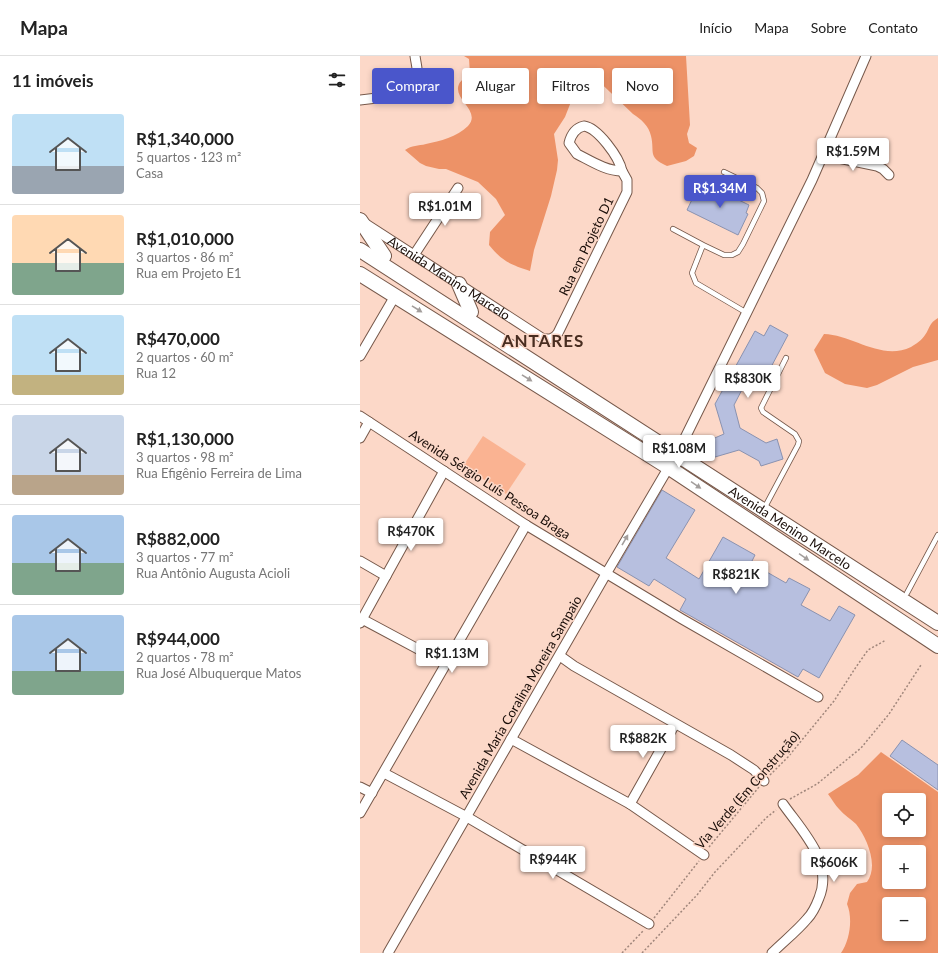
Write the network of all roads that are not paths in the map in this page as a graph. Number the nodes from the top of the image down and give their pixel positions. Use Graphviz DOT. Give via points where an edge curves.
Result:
graph roads {
  1 [pos="416,56"];
  2 [pos="866,56"];
  3 [pos="360,100"];
  4 [pos="824,155"];
  5 [pos="622,171"];
  6 [pos="724,172"];
  7 [pos="889,175"];
  8 [pos="458,188"];
  9 [pos="360,220"];
  10 [pos="673,229"];
  11 [pos="360,240"];
  12 [pos="703,245"];
  13 [pos="360,250"];
  14 [pos="414,255"];
  15 [pos="384,256"];
  16 [pos="360,274"];
  17 [pos="459,284"];
  18 [pos="395,296"];
  19 [pos="471,312"];
  20 [pos="747,313"];
  21 [pos="558,333"];
  22 [pos="360,356"];
  23 [pos="786,358"];
  24 [pos="360,416"];
  25 [pos="369,422"];
  26 [pos="360,438"];
  27 [pos="678,451"];
  28 [pos="668,467"];
  29 [pos="444,471"];
  30 [pos="744,498"];
  31 [pos="766,504"];
  32 [pos="526,525"];
  33 [pos="770,535"];
  34 [pos="938,535"];
  35 [pos="360,561"];
  36 [pos="606,574"];
  37 [pos="386,576"];
  38 [pos="907,593"];
  39 [pos="938,612"];
  40 [pos="361,621"];
  41 [pos="938,623"];
  42 [pos="938,646"];
  43 [pos="560,656"];
  44 [pos="446,664"];
  45 [pos="818,697"];
  46 [pos="675,724"];
  47 [pos="511,739"];
  48 [pos="384,773"];
  49 [pos="764,781"];
  50 [pos="360,787"];
  51 [pos="372,793"];
  52 [pos="630,804"];
  53 [pos="782,804"];
  54 [pos="360,813"];
  55 [pos="467,817"];
  56 [pos="704,855"];
  57 [pos="649,924"];
  58 [pos="388,953"];
  59 [pos="772,953"];
  1 -- 3 [label="street" via="418,83 410,94"];
  2 -- 4 [label="street, Avenida Maria Coralina Moreira Sampaio"];
  4 -- 7 [label="street" via="877,166"];
  4 -- 20 [label="street, Avenida Maria Coralina Moreira Sampaio"];
  5 -- 5 [label="street, Rua em Projeto D1" via="615,155 595,130 580,127 572,134 569,143 577,154 606,168"];
  5 -- 21 [label="street, Rua em Projeto D1" via="627,180 627,192"];
  6 -- 12 [label="lane" via="757,188 762,193 764,201 738,252 732,256 724,255"];
  8 -- 14 [label="street"];
  9 -- 14 [label="street, Avenida Menino Marcelo"];
  9 -- 15 [label="main road"];
  10 -- 12 [label="lane"];
  11 -- 15 [label="main road, Avenida Menino Marcelo"];
  12 -- 20 [label="lane" via="692,272 696,283"];
  13 -- 27 [label="main road, Avenida Menino Marcelo"];
  14 -- 17 [label="street, Avenida Menino Marcelo"];
  15 -- 19 [label="main road, Avenida Menino Marcelo"];
  16 -- 18 [label="main road"];
  17 -- 19 [label="main road"];
  17 -- 21 [label="street, Avenida Menino Marcelo" via="542,338 552,338"];
  18 -- 22 [label="street"];
  18 -- 28 [label="main road, one-way"];
  19 -- 27 [label="main road, Avenida Menino Marcelo"];
  20 -- 27 [label="street, Avenida Maria Coralina Moreira Sampaio"];
  23 -- 31 [label="lane" via="761,408 795,434 799,441"];
  24 -- 25 [label="street, Avenida Sérgio Luís Pessoa Braga"];
  25 -- 26 [label="street"];
  25 -- 29 [label="street, Avenida Sérgio Luís Pessoa Braga"];
  27 -- 28 [label="street, Avenida Maria Coralina Moreira Sampaio"];
  27 -- 30 [label="main road, Avenida Menino Marcelo"];
  27 -- 31 [label="main road, Avenida Menino Marcelo"];
  28 -- 33 [label="main road, one-way"];
  36 -- 28 [label="street, Avenida Maria Coralina Moreira Sampaio, one-way"];
  29 -- 32 [label="street, Avenida Sérgio Luís Pessoa Braga"];
  29 -- 37 [label="street"];
  30 -- 33 [label="main road"];
  30 -- 41 [label="main road, Avenida Menino Marcelo"];
  31 -- 38 [label="main road, Avenida Menino Marcelo"];
  32 -- 36 [label="street, Avenida Sérgio Luís Pessoa Braga"];
  32 -- 44 [label="street"];
  33 -- 42 [label="main road, one-way"];
  34 -- 38 [label="lane"];
  35 -- 37 [label="street"];
  36 -- 43 [label="street, Avenida Maria Coralina Moreira Sampaio"];
  36 -- 45 [label="street, Avenida Sérgio Luís Pessoa Braga"];
  37 -- 40 [label="street"];
  38 -- 39 [label="main road, Avenida Menino Marcelo"];
  40 -- 44 [label="street"];
  43 -- 46 [label="street"];
  43 -- 47 [label="street, Avenida Maria Coralina Moreira Sampaio"];
  44 -- 48 [label="street"];
  46 -- 49 [label="street" via="754,770"];
  46 -- 52 [label="street"];
  47 -- 52 [label="street"];
  47 -- 55 [label="street, Avenida Maria Coralina Moreira Sampaio"];
  48 -- 51 [label="street"];
  48 -- 55 [label="street"];
  50 -- 51 [label="street"];
  51 -- 54 [label="street"];
  52 -- 56 [label="street"];
  53 -- 59 [label="street" via="815,850 821,862 824,879 822,892 808,919"];
  55 -- 57 [label="street"];
  55 -- 58 [label="street, Avenida Maria Coralina Moreira Sampaio"];
}
